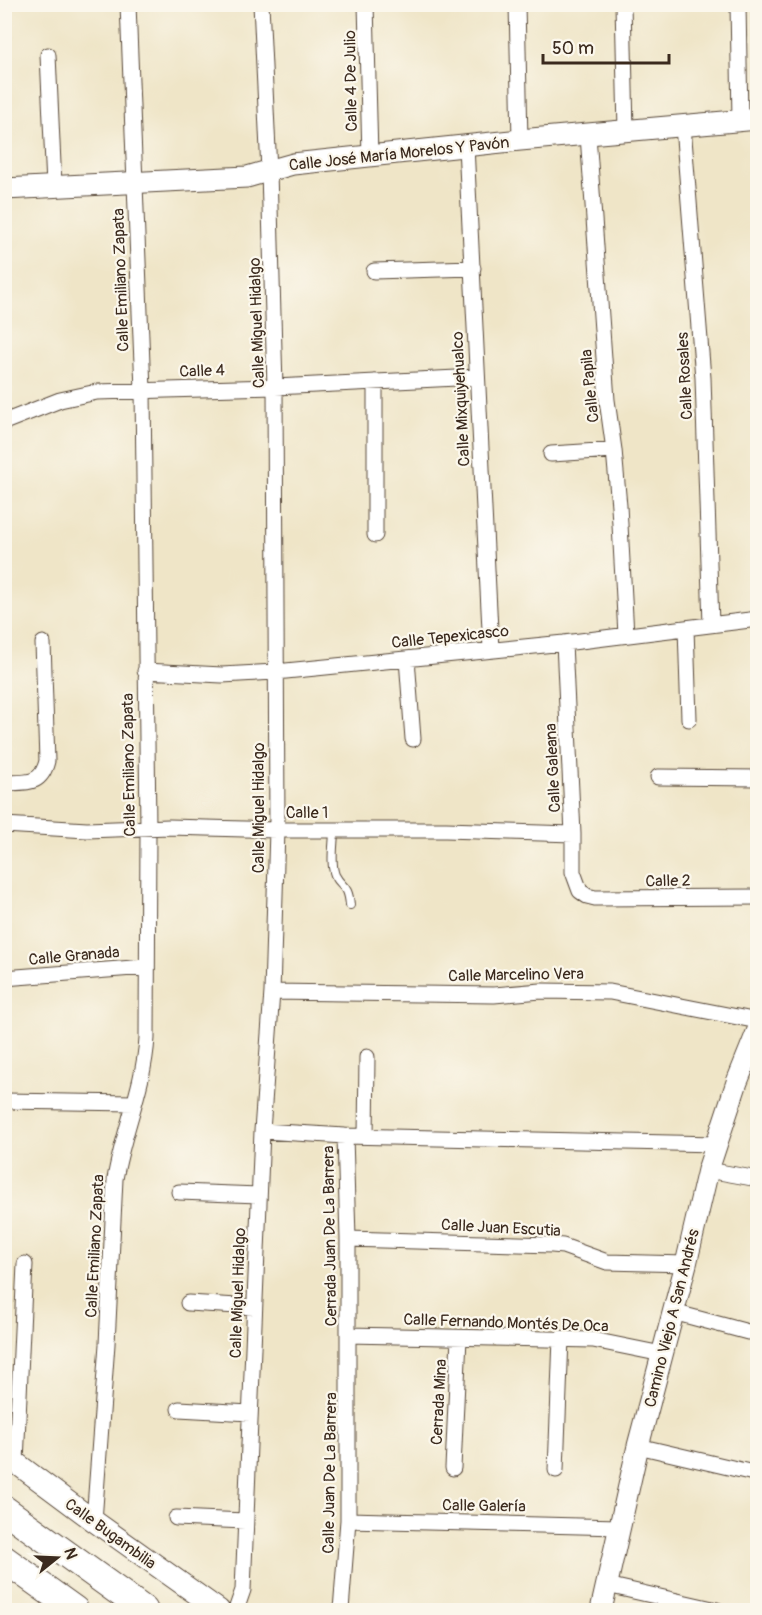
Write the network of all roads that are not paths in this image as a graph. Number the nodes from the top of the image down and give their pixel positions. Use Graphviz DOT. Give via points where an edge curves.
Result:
graph roads {
  1 [pos="128,4"];
  2 [pos="261,4"];
  3 [pos="366,4"];
  4 [pos="517,4"];
  5 [pos="622,4"];
  6 [pos="738,4"];
  7 [pos="48,55"];
  8 [pos="748,119"];
  9 [pos="683,126"];
  10 [pos="626,130"];
  11 [pos="588,135"];
  12 [pos="520,140"];
  13 [pos="466,146"];
  14 [pos="370,156"];
  15 [pos="269,171"];
  16 [pos="135,182"];
  17 [pos="54,186"];
  18 [pos="4,189"];
  19 [pos="473,268"];
  20 [pos="374,271"];
  21 [pos="477,377"];
  22 [pos="375,382"];
  23 [pos="275,387"];
  24 [pos="143,390"];
  25 [pos="4,422"];
  26 [pos="614,450"];
  27 [pos="551,454"];
  28 [pos="375,535"];
  29 [pos="758,619"];
  30 [pos="711,625"];
  31 [pos="686,628"];
  32 [pos="626,635"];
  33 [pos="564,643"];
  34 [pos="43,644"];
  35 [pos="491,650"];
  36 [pos="407,659"];
  37 [pos="145,671"];
  38 [pos="276,672"];
  39 [pos="689,719"];
  40 [pos="412,739"];
  41 [pos="658,777"];
  42 [pos="758,778"];
  43 [pos="4,783"];
  44 [pos="4,825"];
  45 [pos="148,828"];
  46 [pos="277,830"];
  47 [pos="334,830"];
  48 [pos="573,834"];
  49 [pos="580,891"];
  50 [pos="758,897"];
  51 [pos="350,904"];
  52 [pos="146,967"];
  53 [pos="4,978"];
  54 [pos="272,992"];
  55 [pos="758,1021"];
  56 [pos="758,1030"];
  57 [pos="367,1057"];
  58 [pos="4,1101"];
  59 [pos="134,1103"];
  60 [pos="262,1131"];
  61 [pos="345,1136"];
  62 [pos="366,1136"];
  63 [pos="716,1144"];
  64 [pos="708,1170"];
  65 [pos="758,1179"];
  66 [pos="179,1192"];
  67 [pos="260,1195"];
  68 [pos="348,1239"];
  69 [pos="25,1264"];
  70 [pos="686,1264"];
  71 [pos="188,1303"];
  72 [pos="254,1307"];
  73 [pos="673,1312"];
  74 [pos="748,1332"];
  75 [pos="348,1335"];
  76 [pos="459,1338"];
  77 [pos="561,1338"];
  78 [pos="663,1354"];
  79 [pos="179,1409"];
  80 [pos="250,1413"];
  81 [pos="638,1446"];
  82 [pos="10,1458"];
  83 [pos="453,1468"];
  84 [pos="556,1470"];
  85 [pos="758,1474"];
  86 [pos="4,1509"];
  87 [pos="176,1518"];
  88 [pos="348,1520"];
  89 [pos="93,1521"];
  90 [pos="245,1521"];
  91 [pos="620,1527"];
  92 [pos="4,1559"];
  93 [pos="607,1585"];
  94 [pos="75,1611"];
  95 [pos="144,1611"];
  96 [pos="219,1611"];
  97 [pos="236,1611"];
  98 [pos="341,1611"];
  99 [pos="601,1611"];
  100 [pos="717,1611"];
  1 -- 16 [label="street, Calle Emiliano Zapata"];
  2 -- 15 [label="street, Calle Miguel Hidalgo"];
  3 -- 14 [label="street, Calle 4 De Julio"];
  4 -- 12 [label="street"];
  5 -- 10 [label="street"];
  6 -- 8 [label="street"];
  7 -- 17 [label="street"];
  8 -- 9 [label="street, Calle José María Morelos Y Pavón"];
  9 -- 10 [label="street, Calle José María Morelos Y Pavón"];
  9 -- 30 [label="street, Calle Rosales" via="703,378"];
  10 -- 11 [label="street, Calle José María Morelos Y Pavón"];
  11 -- 12 [label="street, Calle José María Morelos Y Pavón"];
  11 -- 26 [label="street, Calle Papila"];
  12 -- 13 [label="street, Calle José María Morelos Y Pavón"];
  13 -- 14 [label="street, Calle José María Morelos Y Pavón"];
  13 -- 19 [label="street, Calle Mixquiyehualco"];
  14 -- 15 [label="street, Calle José María Morelos Y Pavón" via="292,164"];
  15 -- 16 [label="street, Calle José María Morelos Y Pavón" via="248,177"];
  15 -- 23 [label="street, Calle Miguel Hidalgo"];
  16 -- 17 [label="street, Calle José María Morelos Y Pavón"];
  16 -- 24 [label="street, Calle Emiliano Zapata"];
  17 -- 18 [label="street, Calle José María Morelos Y Pavón"];
  19 -- 20 [label="street"];
  19 -- 21 [label="street, Calle Mixquiyehualco"];
  21 -- 22 [label="street, Calle 4"];
  21 -- 35 [label="street, Calle Mixquiyehualco"];
  22 -- 23 [label="street, Calle 4"];
  22 -- 28 [label="street"];
  23 -- 24 [label="street, Calle 4"];
  23 -- 38 [label="street, Calle Miguel Hidalgo"];
  24 -- 25 [label="street, Calle 4" via="76,395"];
  24 -- 37 [label="street, Calle Emiliano Zapata"];
  26 -- 27 [label="street"];
  26 -- 32 [label="street, Calle Papila"];
  29 -- 30 [label="street, Calle Tepexicasco"];
  30 -- 31 [label="street, Calle Tepexicasco"];
  31 -- 32 [label="street, Calle Tepexicasco"];
  31 -- 39 [label="street"];
  32 -- 33 [label="street, Calle Tepexicasco"];
  33 -- 35 [label="street, Calle Tepexicasco"];
  33 -- 48 [label="street, Calle Galeana"];
  34 -- 43 [label="street" via="45,770 30,782"];
  35 -- 36 [label="street, Calle Tepexicasco"];
  36 -- 38 [label="street, Calle Tepexicasco"];
  36 -- 40 [label="street"];
  37 -- 38 [label="street, Calle Tepexicasco" via="222,675"];
  37 -- 45 [label="street, Calle Emiliano Zapata"];
  38 -- 46 [label="street, Calle Miguel Hidalgo"];
  41 -- 42 [label="street"];
  44 -- 45 [label="street, Calle 1" via="87,830"];
  45 -- 46 [label="street, Calle 1"];
  45 -- 52 [label="street, Calle Emiliano Zapata"];
  46 -- 47 [label="street, Calle 1"];
  46 -- 54 [label="street, Calle Miguel Hidalgo"];
  47 -- 48 [label="street, Calle 1"];
  47 -- 51 [label="lane" via="335,875 347,889"];
  48 -- 49 [label="street, Calle Galeana" via="573,872"];
  49 -- 50 [label="street, Calle 2" via="595,898"];
  52 -- 53 [label="street, Calle Granada"];
  52 -- 59 [label="street, Calle Emiliano Zapata" via="146,1062"];
  54 -- 55 [label="street, Calle Marcelino Vera" via="610,992"];
  54 -- 60 [label="street, Calle Miguel Hidalgo"];
  56 -- 63 [label="street, Camino Viejo A San Andrés"];
  57 -- 62 [label="street"];
  58 -- 59 [label="street"];
  59 -- 89 [label="street, Calle Emiliano Zapata" via="115,1179"];
  60 -- 61 [label="street"];
  60 -- 67 [label="street, Calle Miguel Hidalgo"];
  61 -- 62 [label="street"];
  61 -- 68 [label="street, Cerrada Juan De La Barrera"];
  62 -- 63 [label="street"];
  63 -- 64 [label="street, Camino Viejo A San Andrés"];
  64 -- 65 [label="street"];
  64 -- 70 [label="street, Camino Viejo A San Andrés"];
  66 -- 67 [label="street"];
  67 -- 72 [label="street, Calle Miguel Hidalgo"];
  68 -- 70 [label="street, Calle Juan Escutia" via="552,1245 607,1263"];
  68 -- 75 [label="street, Cerrada Juan De La Barrera"];
  69 -- 82 [label="street"];
  70 -- 73 [label="street, Camino Viejo A San Andrés"];
  71 -- 72 [label="street"];
  72 -- 80 [label="street, Calle Miguel Hidalgo"];
  73 -- 74 [label="street"];
  73 -- 78 [label="street, Camino Viejo A San Andrés"];
  75 -- 76 [label="street, Calle Fernando Montés De Oca"];
  75 -- 88 [label="street, Calle Juan De La Barrera"];
  76 -- 77 [label="street, Calle Fernando Montés De Oca"];
  76 -- 83 [label="street, Cerrada Mina"];
  77 -- 78 [label="street, Calle Fernando Montés De Oca"];
  77 -- 84 [label="street"];
  78 -- 81 [label="street, Camino Viejo A San Andrés"];
  79 -- 80 [label="street"];
  80 -- 90 [label="street, Calle Miguel Hidalgo"];
  81 -- 85 [label="street"];
  81 -- 91 [label="street, Camino Viejo A San Andrés"];
  82 -- 89 [label="street, Calle Bugambilia"];
  86 -- 95 [label="highway"];
  87 -- 90 [label="street"];
  88 -- 91 [label="street, Calle Galería"];
  88 -- 98 [label="street, Calle Juan De La Barrera"];
  89 -- 96 [label="street, Calle Bugambilia"];
  90 -- 97 [label="street, Calle Miguel Hidalgo" via="243,1590"];
  91 -- 93 [label="street, Camino Viejo A San Andrés"];
  92 -- 94 [label="highway"];
  93 -- 99 [label="street, Camino Viejo A San Andrés"];
  93 -- 100 [label="street"];
}
